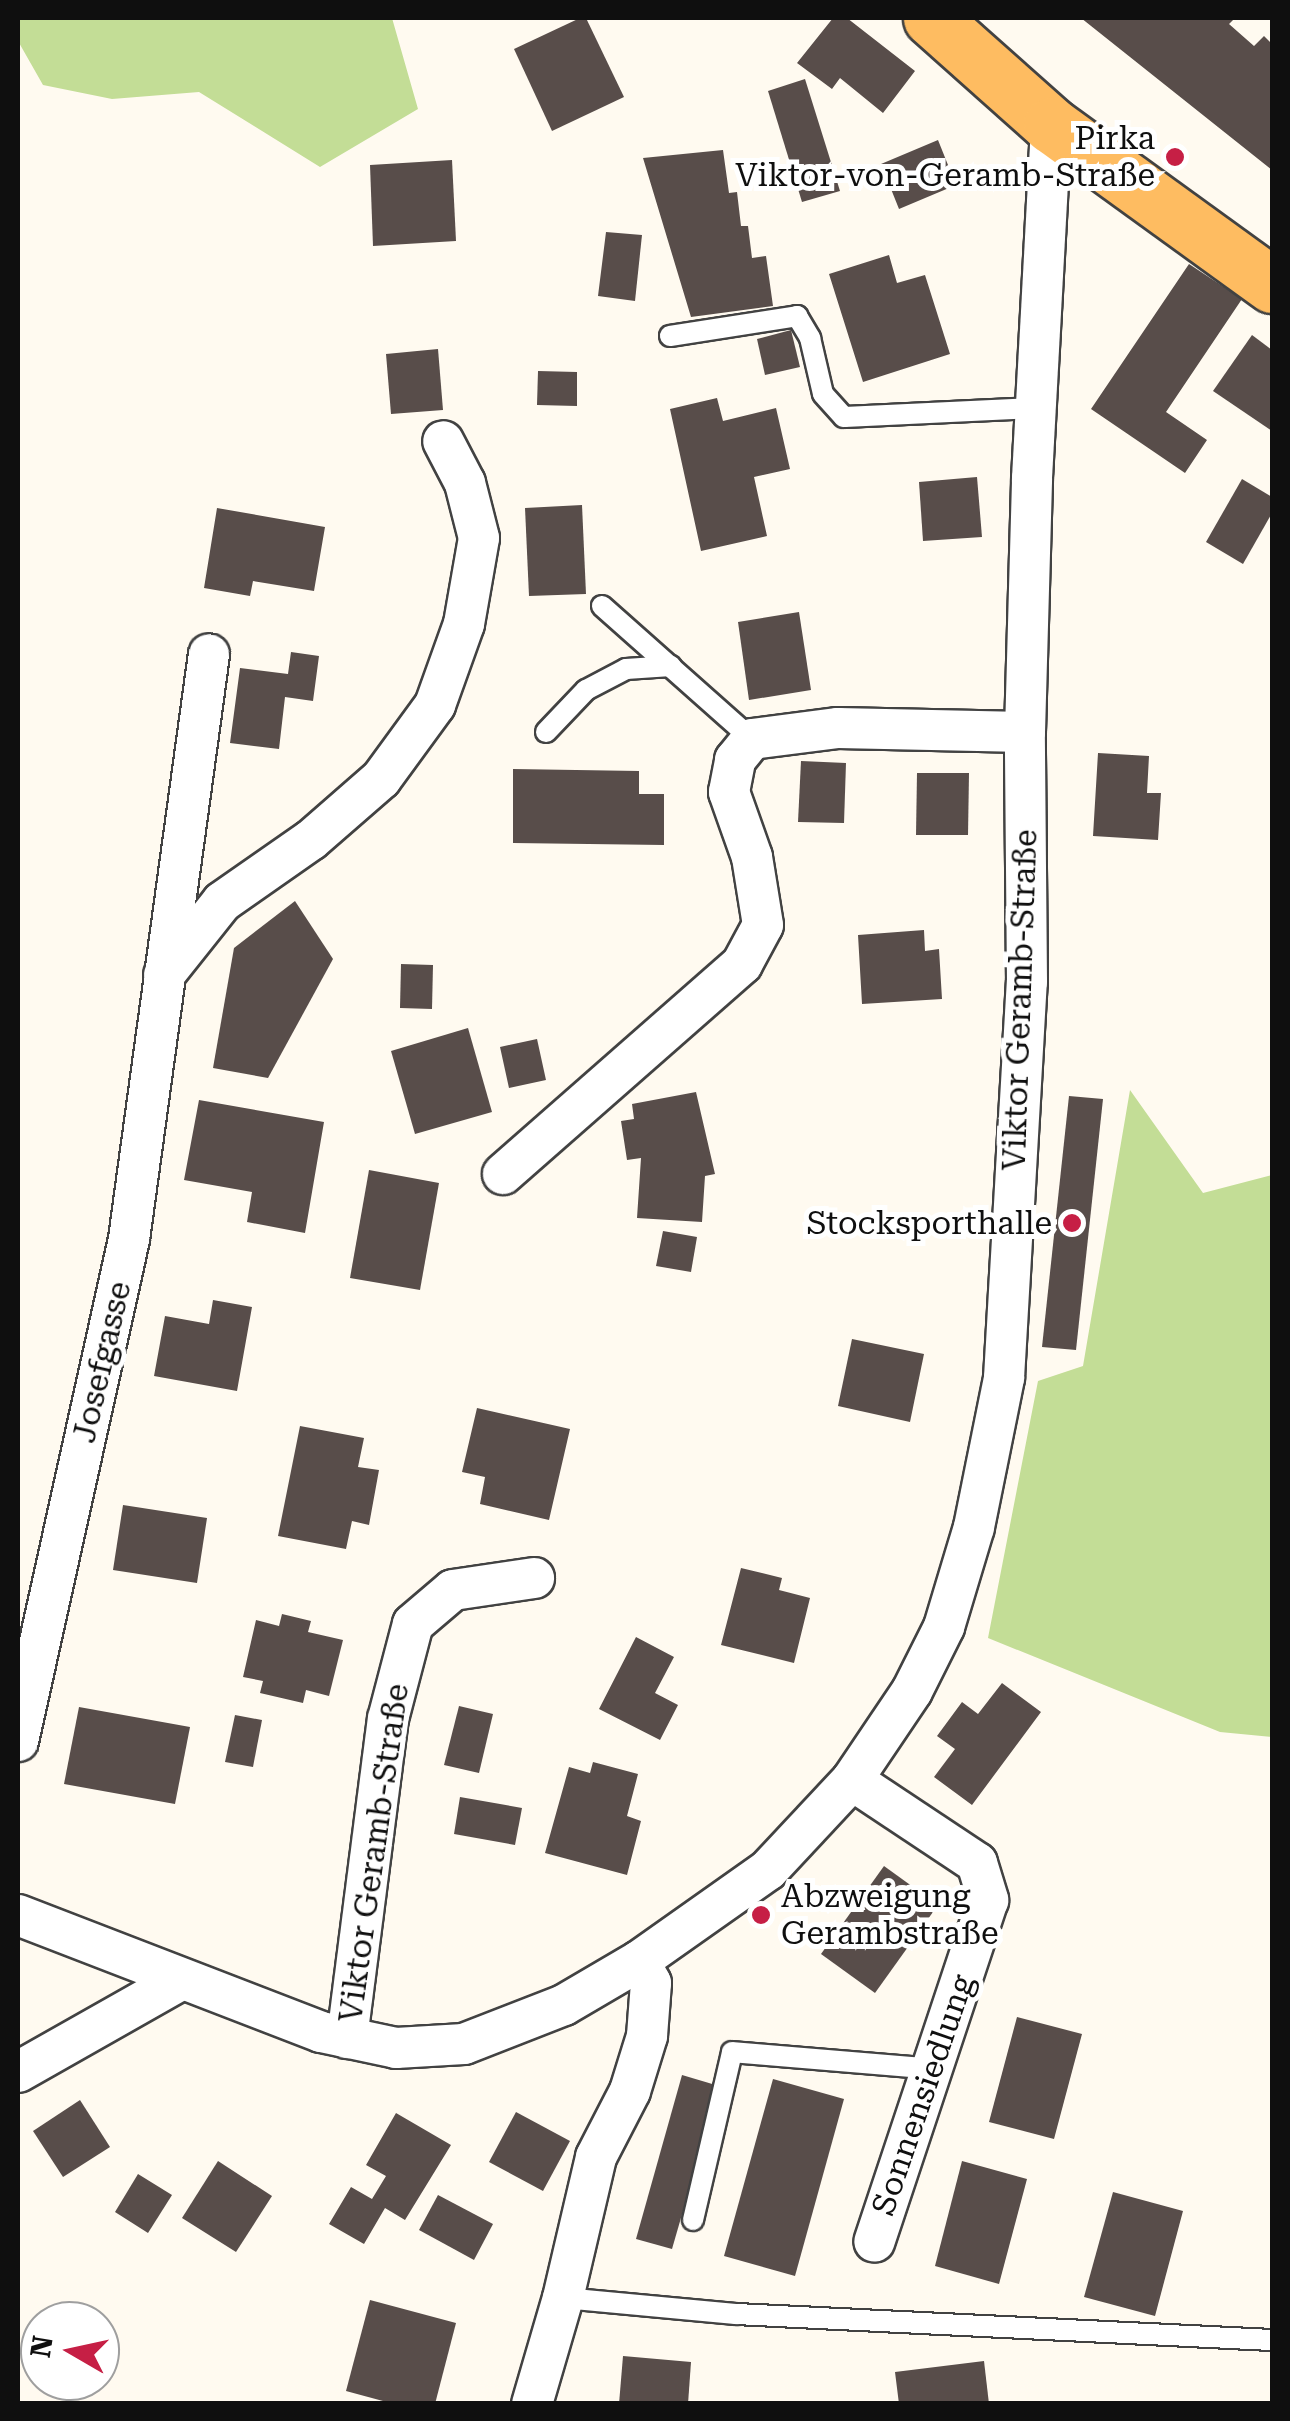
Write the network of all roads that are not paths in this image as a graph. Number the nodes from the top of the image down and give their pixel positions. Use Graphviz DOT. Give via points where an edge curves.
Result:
graph roads {
  1 [pos="931,18"];
  2 [pos="1051,124"];
  3 [pos="1272,243"];
  4 [pos="1218,250"];
  5 [pos="1272,285"];
  6 [pos="670,336"];
  7 [pos="1035,408"];
  8 [pos="443,441"];
  9 [pos="602,606"];
  10 [pos="208,654"];
  11 [pos="671,666"];
  12 [pos="546,732"];
  13 [pos="1025,732"];
  14 [pos="752,739"];
  15 [pos="162,978"];
  16 [pos="503,1174"];
  17 [pos="534,1578"];
  18 [pos="18,1741"];
  19 [pos="852,1780"];
  20 [pos="18,1915"];
  21 [pos="639,1961"];
  22 [pos="179,1981"];
  23 [pos="347,2038"];
  24 [pos="934,2069"];
  25 [pos="18,2072"];
  26 [pos="693,2220"];
  27 [pos="874,2242"];
  28 [pos="563,2298"];
  29 [pos="1272,2340"];
  30 [pos="532,2404"];
  1 -- 2 [label="main road"];
  2 -- 4 [label="main road"];
  2 -- 7 [label="street, Viktor Geramb-Straße"];
  3 -- 4 [label="street"];
  4 -- 5 [label="main road"];
  6 -- 7 [label="lane" via="797,316 810,338 823,394 844,417"];
  7 -- 13 [label="street, Viktor Geramb-Straße"];
  8 -- 15 [label="street" via="480,538 464,624 435,705 382,780 222,902"];
  9 -- 11 [label="lane"];
  10 -- 15 [label="street, Josefgasse"];
  11 -- 12 [label="lane" via="612,676 586,690"];
  11 -- 14 [label="lane"];
  13 -- 14 [label="street" via="838,728"];
  13 -- 19 [label="street, Viktor Geramb-Straße" via="1027,982 1004,1378 974,1528 944,1628 912,1691"];
  14 -- 16 [label="street" via="735,760 729,792 752,857 763,925 742,964"];
  15 -- 18 [label="street, Josefgasse" via="129,1240"];
  17 -- 23 [label="street, Viktor Geramb-Straße" via="453,1590 413,1624 388,1719"];
  19 -- 21 [label="street, Viktor Geramb-Straße" via="768,1870"];
  19 -- 24 [label="street, Sonnensiedlung" via="977,1863 988,1900"];
  20 -- 22 [label="street, Viktor Geramb-Straße"];
  21 -- 23 [label="street, Viktor Geramb-Straße" via="564,2004 464,2044 396,2048"];
  21 -- 28 [label="street" via="651,1982 647,2036 630,2091 596,2158"];
  22 -- 23 [label="street, Viktor Geramb-Straße"];
  22 -- 25 [label="street"];
  24 -- 26 [label="lane" via="732,2052"];
  24 -- 27 [label="street, Sonnensiedlung"];
  28 -- 29 [label="lane" via="736,2314"];
  28 -- 30 [label="street"];
}
